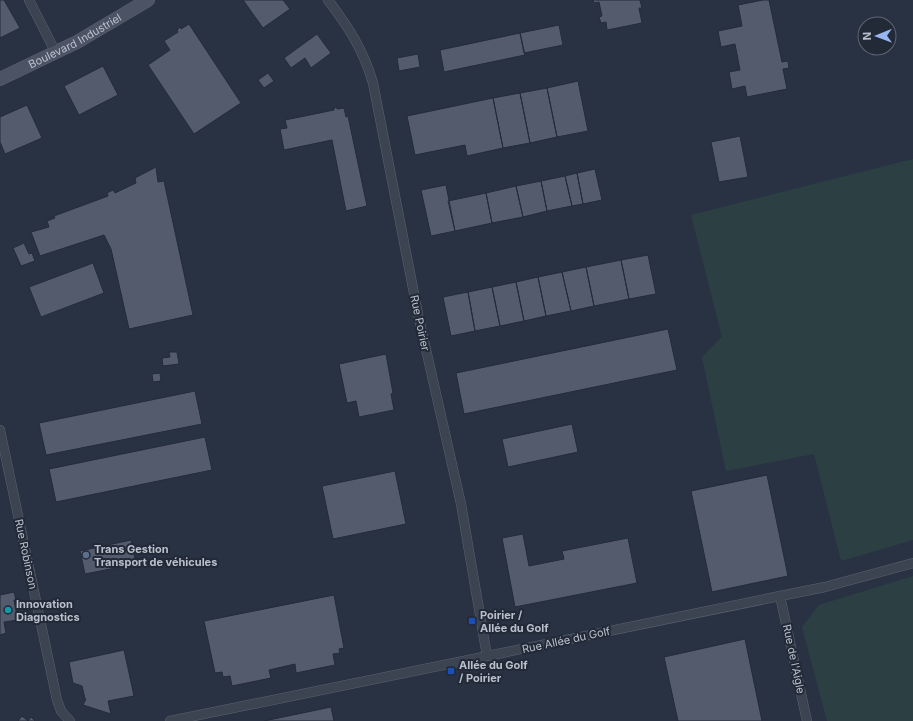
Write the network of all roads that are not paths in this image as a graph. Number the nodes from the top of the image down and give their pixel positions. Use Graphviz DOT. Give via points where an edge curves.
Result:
graph roads {
  1 [pos="29,0"];
  2 [pos="148,0"];
  3 [pos="328,0"];
  4 [pos="56,53"];
  5 [pos="0,79"];
  6 [pos="0,430"];
  7 [pos="913,563"];
  8 [pos="780,596"];
  9 [pos="488,656"];
  10 [pos="70,721"];
  11 [pos="170,721"];
  12 [pos="807,721"];
  1 -- 4 [label="street"];
  2 -- 4 [label="street, Boulevard Industriel"];
  3 -- 9 [label="street, Rue Poirier" via="355,38 366,59 373,83 423,336 461,504"];
  4 -- 5 [label="street, Boulevard Industriel"];
  6 -- 10 [label="street, Rue Robinson" via="57,700 61,711"];
  7 -- 8 [label="street, Rue Allée du Golf"];
  8 -- 9 [label="street, Rue Allée du Golf"];
  8 -- 12 [label="street, Rue de l'Aigle"];
  9 -- 11 [label="street, Rue Allée du Golf"];
}
